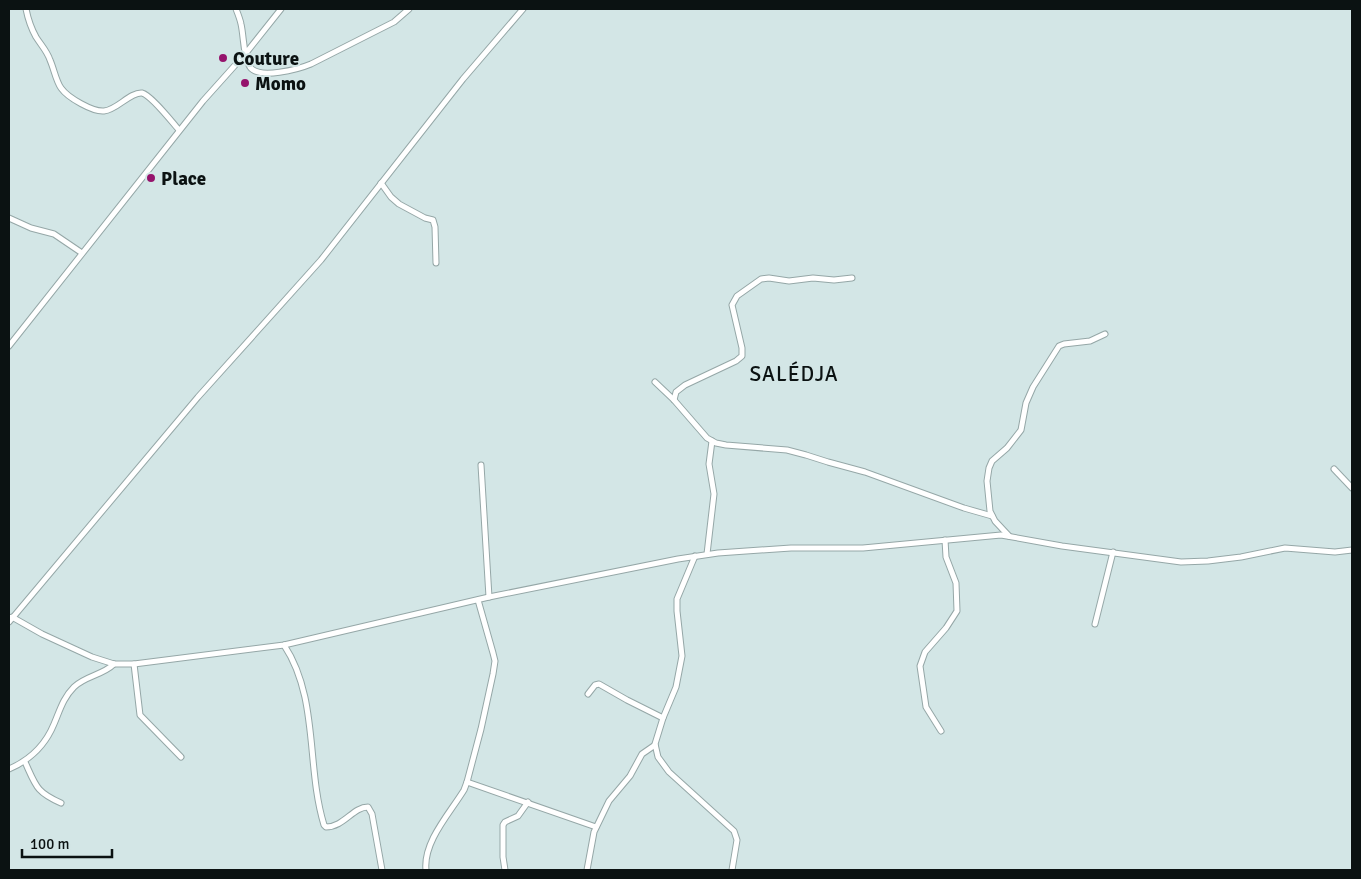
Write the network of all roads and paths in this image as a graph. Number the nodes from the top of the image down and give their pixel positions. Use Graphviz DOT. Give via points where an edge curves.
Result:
graph roads {
  1 [pos="26,9"];
  2 [pos="236,9"];
  3 [pos="281,9"];
  4 [pos="409,9"];
  5 [pos="523,9"];
  6 [pos="246,53"];
  7 [pos="180,130"];
  8 [pos="381,183"];
  9 [pos="9,218"];
  10 [pos="82,253"];
  11 [pos="436,264"];
  12 [pos="852,278"];
  13 [pos="1105,334"];
  14 [pos="9,346"];
  15 [pos="655,382"];
  16 [pos="674,400"];
  17 [pos="712,441"];
  18 [pos="481,465"];
  19 [pos="1334,469"];
  20 [pos="1352,488"];
  21 [pos="992,516"];
  22 [pos="1010,536"];
  23 [pos="944,540"];
  24 [pos="1352,550"];
  25 [pos="1113,552"];
  26 [pos="707,554"];
  27 [pos="695,556"];
  28 [pos="489,597"];
  29 [pos="478,600"];
  30 [pos="10,619"];
  31 [pos="1095,624"];
  32 [pos="284,645"];
  33 [pos="114,664"];
  34 [pos="134,664"];
  35 [pos="588,694"];
  36 [pos="663,718"];
  37 [pos="941,731"];
  38 [pos="655,745"];
  39 [pos="181,757"];
  40 [pos="24,762"];
  41 [pos="9,769"];
  42 [pos="467,782"];
  43 [pos="528,802"];
  44 [pos="61,803"];
  45 [pos="596,827"];
  46 [pos="382,870"];
  47 [pos="426,870"];
  48 [pos="505,870"];
  49 [pos="587,870"];
  50 [pos="732,870"];
  1 -- 7 [label="street" via="29,22 50,59 61,88 68,95 101,112 142,93"];
  2 -- 6 [label="street"];
  3 -- 6 [label="street"];
  4 -- 6 [label="street" via="394,22 298,69 256,72 249,66"];
  5 -- 8 [label="street"];
  6 -- 7 [label="street"];
  7 -- 10 [label="street"];
  8 -- 11 [label="street" via="399,204 434,220"];
  8 -- 30 [label="street" via="315,267 186,411"];
  9 -- 10 [label="street" via="54,234"];
  10 -- 14 [label="street"];
  12 -- 16 [label="street" via="789,281 769,278 745,289 732,305 742,356 685,384 676,392"];
  13 -- 21 [label="street" via="1090,341 1061,345 1041,373 1026,403 1021,430 989,468 988,500"];
  15 -- 16 [label="street"];
  16 -- 17 [label="street"];
  17 -- 21 [label="street" via="800,453"];
  17 -- 26 [label="street" via="709,464 714,494"];
  18 -- 28 [label="street"];
  19 -- 20 [label="street"];
  21 -- 22 [label="street"];
  22 -- 23 [label="street"];
  22 -- 25 [label="street"];
  23 -- 26 [label="street" via="863,548 791,548"];
  23 -- 37 [label="street" via="946,557 956,583 957,611 925,652 920,666 926,707"];
  24 -- 25 [label="street" via="1335,552 1285,548 1241,557 1181,562"];
  25 -- 31 [label="street"];
  26 -- 27 [label="street"];
  27 -- 28 [label="street"];
  27 -- 36 [label="street" via="677,599 682,656 676,687"];
  28 -- 29 [label="street"];
  29 -- 32 [label="street"];
  29 -- 42 [label="street" via="494,661"];
  30 -- 33 [label="street"];
  32 -- 34 [label="street"];
  32 -- 46 [label="street" via="304,691 324,825 336,826 368,807"];
  33 -- 34 [label="street"];
  33 -- 40 [label="street" via="76,685 60,705 47,738"];
  34 -- 39 [label="street" via="140,715"];
  35 -- 36 [label="street" via="599,684"];
  36 -- 38 [label="street"];
  38 -- 45 [label="street" via="642,754 630,776 609,801"];
  38 -- 50 [label="street" via="669,772 734,831 737,840"];
  40 -- 41 [label="street"];
  40 -- 44 [label="street" via="44,795"];
  42 -- 43 [label="street"];
  42 -- 47 [label="street" via="436,833 426,857"];
  43 -- 45 [label="street"];
  43 -- 48 [label="street" via="518,816 503,825"];
  45 -- 49 [label="street"];
}
